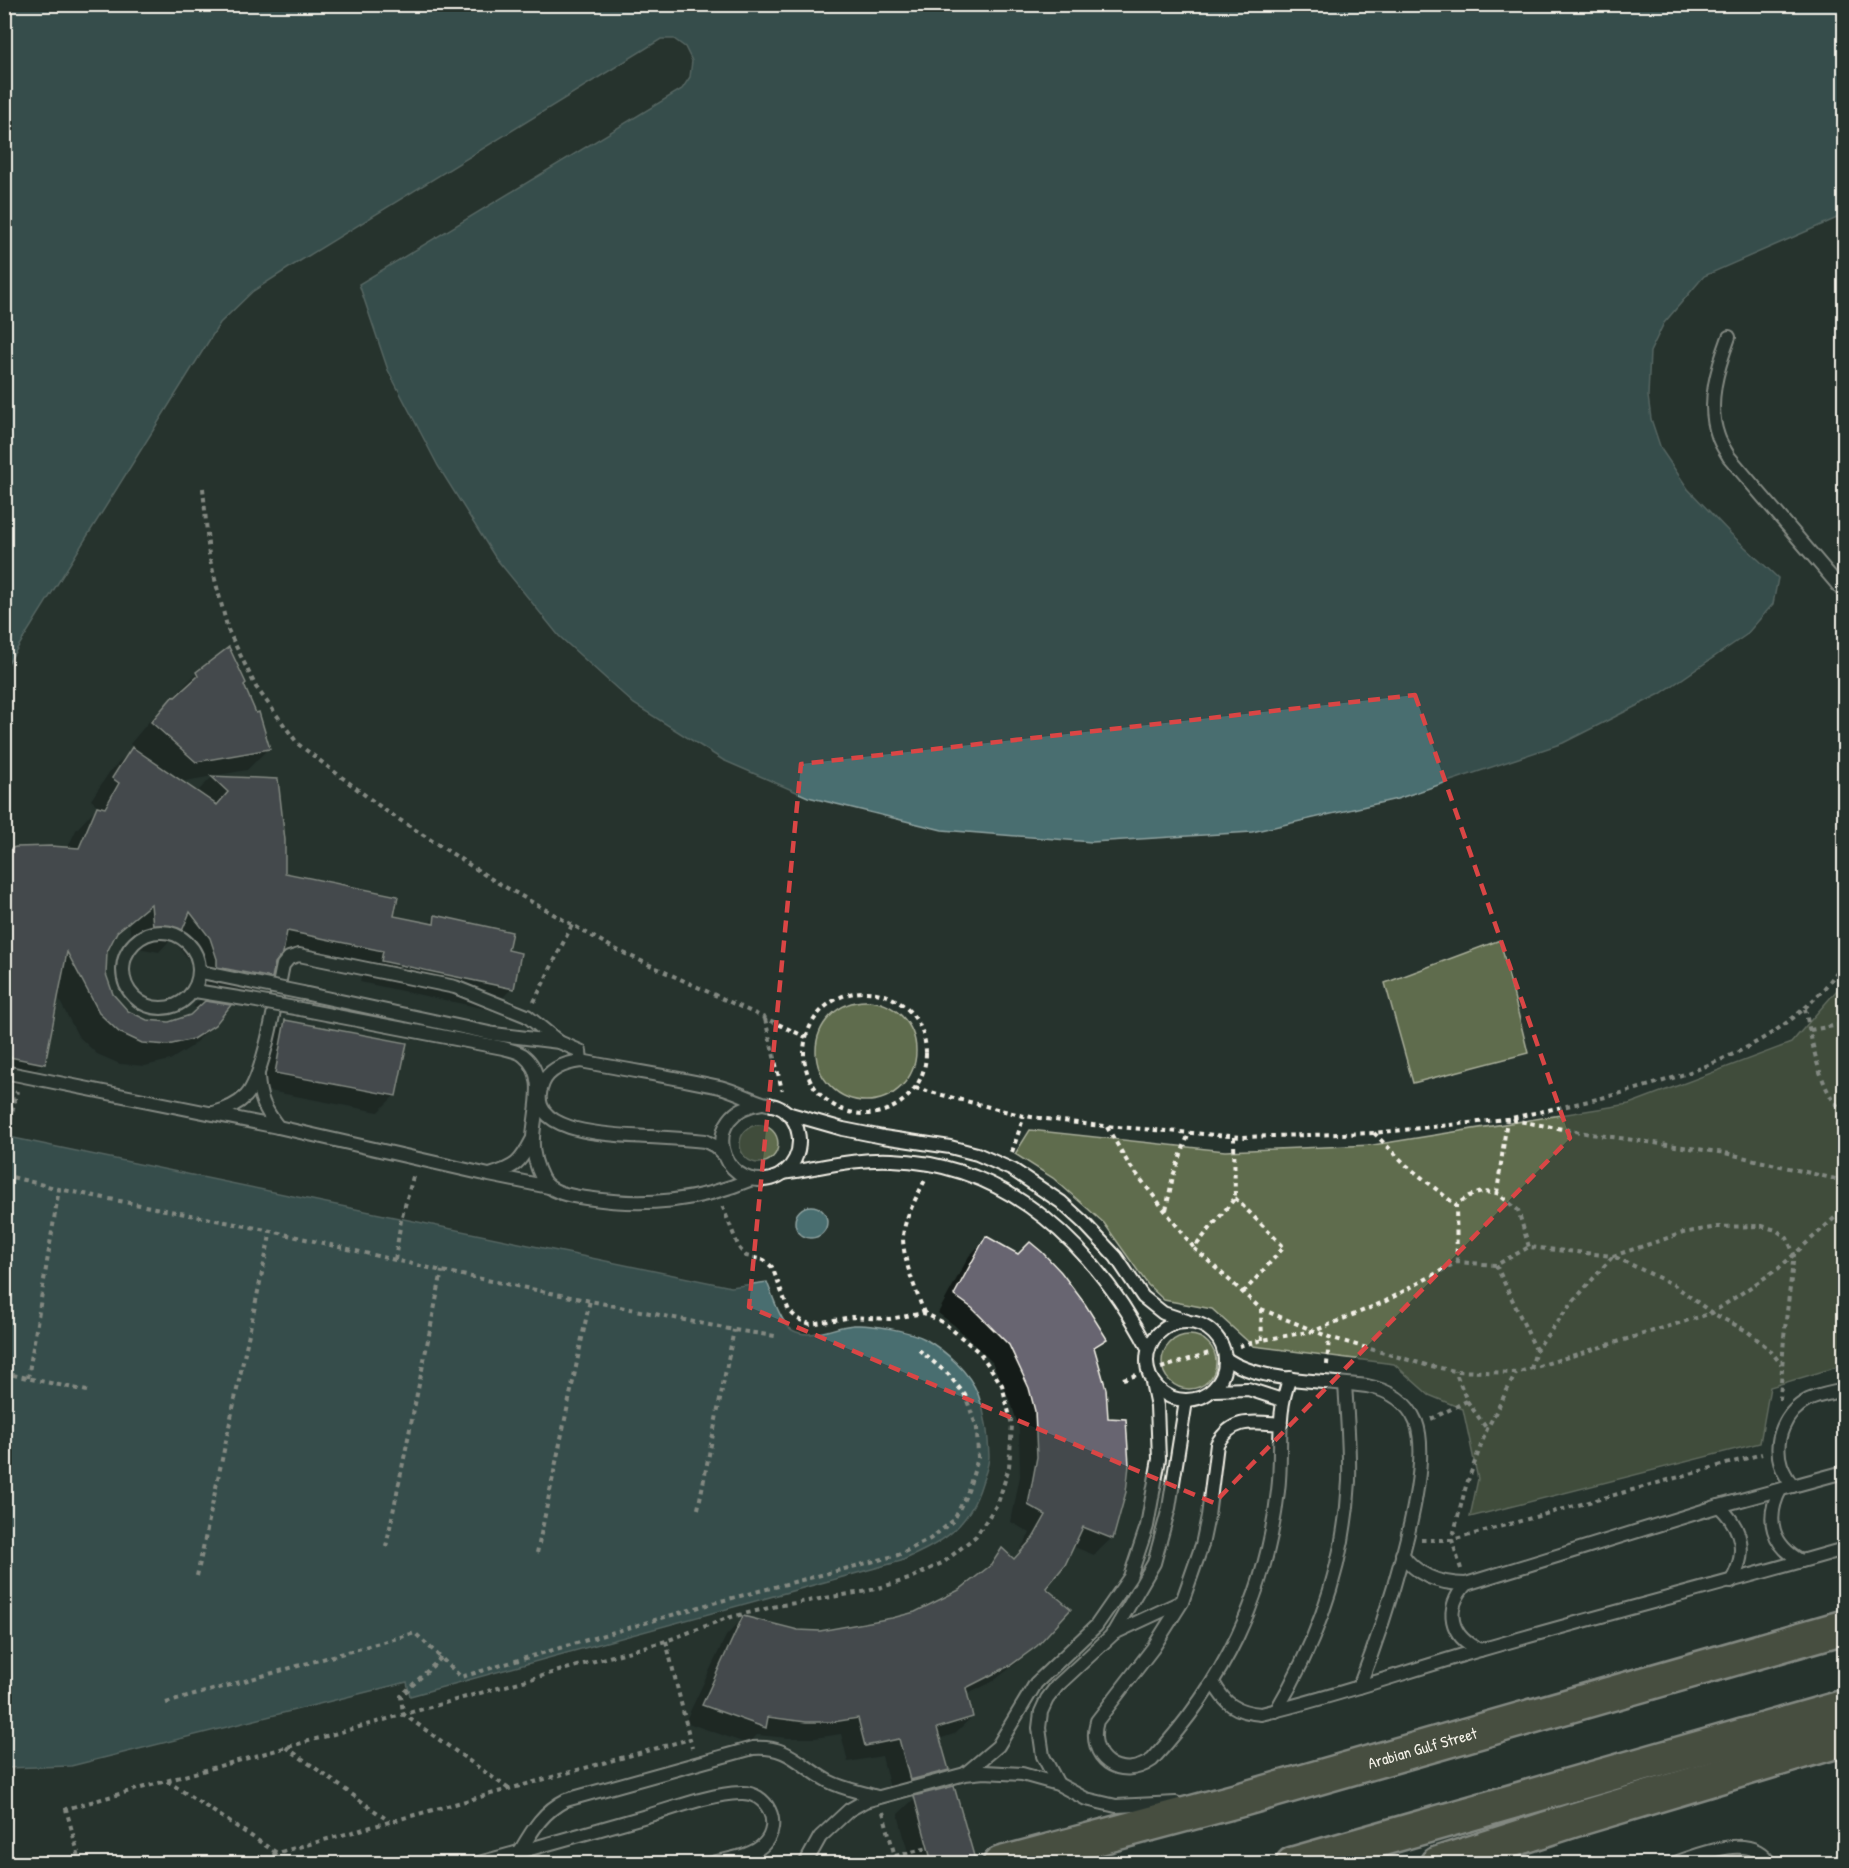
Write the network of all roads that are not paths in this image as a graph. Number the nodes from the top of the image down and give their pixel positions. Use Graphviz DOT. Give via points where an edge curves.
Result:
graph roads {
  1 [pos="1729,337"];
  2 [pos="1845,592"];
  3 [pos="201,972"];
  4 [pos="195,991"];
  5 [pos="559,1042"];
  6 [pos="581,1061"];
  7 [pos="4,1072"];
  8 [pos="258,1075"];
  9 [pos="538,1098"];
  10 [pos="762,1103"];
  11 [pos="787,1113"];
  12 [pos="208,1114"];
  13 [pos="278,1127"];
  14 [pos="532,1139"];
  15 [pos="724,1155"];
  16 [pos="783,1173"];
  17 [pos="489,1175"];
  18 [pos="752,1179"];
  19 [pos="549,1187"];
  20 [pos="1187,1321"];
  21 [pos="1148,1348"];
  22 [pos="1226,1358"];
  23 [pos="1290,1378"];
  24 [pos="1152,1382"];
  25 [pos="1345,1384"];
  26 [pos="1213,1390"];
  27 [pos="1845,1390"];
  28 [pos="1282,1400"];
  29 [pos="1186,1401"];
  30 [pos="1281,1424"];
  31 [pos="1845,1472"];
  32 [pos="1786,1488"];
  33 [pos="1719,1506"];
  34 [pos="1845,1549"];
  35 [pos="1402,1554"];
  36 [pos="1801,1562"];
  37 [pos="1731,1582"];
  38 [pos="1466,1584"];
  39 [pos="1182,1602"];
  40 [pos="1845,1627"];
  41 [pos="1112,1635"];
  42 [pos="1480,1650"];
  43 [pos="1213,1682"];
  44 [pos="1359,1687"];
  45 [pos="1845,1707"];
  46 [pos="1276,1711"];
  47 [pos="1736,1738"];
  48 [pos="1845,1739"];
  49 [pos="965,1773"];
  50 [pos="1058,1784"];
  51 [pos="878,1797"];
  52 [pos="1244,1798"];
  53 [pos="1574,1820"];
  54 [pos="519,1853"];
  55 [pos="482,1862"];
  56 [pos="709,1863"];
  57 [pos="805,1863"];
  58 [pos="1000,1863"];
  59 [pos="1293,1863"];
  60 [pos="1437,1863"];
  61 [pos="1672,1863"];
  62 [pos="1770,1863"];
  1 -- 2 [label="lane" via="1713,396 1717,435 1729,457"];
  3 -- 4 [label="lane"];
  3 -- 4 [label="lane" via="196,952 183,937 163,931 143,935 128,949 122,969 126,988 141,1004 160,1010 180,1005"];
  3 -- 5 [label="lane, bridge" via="494,1034"];
  4 -- 9 [label="lane, bridge" via="503,1048 523,1055 536,1071"];
  5 -- 6 [label="lane" via="580,1051"];
  5 -- 8 [label="lane" via="527,1016 455,987 299,955 283,965"];
  6 -- 9 [label="lane" via="551,1072"];
  6 -- 10 [label="lane" via="719,1087"];
  7 -- 12 [label="lane"];
  8 -- 12 [label="lane" via="247,1095 233,1106"];
  8 -- 13 [label="lane" via="259,1094"];
  9 -- 14 [label="lane"];
  9 -- 15 [label="lane" via="542,1108 562,1125 593,1134 705,1141"];
  10 -- 11 [label="lane"];
  10 -- 15 [label="lane" via="750,1104 729,1119 722,1142"];
  11 -- 16 [label="lane" via="800,1137 796,1157"];
  11 -- 20 [label="lane" via="843,1129 950,1147 1007,1168 1061,1202 1083,1221 1116,1257 1143,1297 1162,1313"];
  12 -- 13 [label="lane"];
  13 -- 17 [label="lane"];
  14 -- 17 [label="lane" via="521,1161"];
  14 -- 19 [label="lane" via="534,1156"];
  15 -- 18 [label="lane" via="740,1174"];
  16 -- 18 [label="lane" via="774,1178"];
  16 -- 21 [label="lane" via="891,1160 932,1164 984,1181 1039,1213 1069,1238 1110,1286"];
  17 -- 19 [label="lane"];
  18 -- 19 [label="lane" via="717,1192 640,1204 574,1196"];
  20 -- 21 [label="lane" via="1163,1328"];
  20 -- 22 [label="lane" via="1210,1329"];
  21 -- 24 [label="lane" via="1146,1360"];
  22 -- 23 [label="lane" via="1248,1370"];
  22 -- 26 [label="lane" via="1223,1375"];
  23 -- 25 [label="lane"];
  23 -- 28 [label="lane"];
  24 -- 29 [label="lane" via="1161,1392"];
  24 -- 49 [label="lane" via="1159,1459 1147,1526 1130,1577 1096,1626 1036,1683 998,1746"];
  25 -- 35 [label="lane" via="1391,1394 1409,1410 1417,1426 1418,1473"];
  25 -- 46 [label="lane" via="1349,1480 1341,1550 1309,1649"];
  26 -- 28 [label="lane" via="1248,1389"];
  26 -- 29 [label="lane"];
  27 -- 32 [label="lane" via="1808,1400 1786,1420 1779,1449"];
  28 -- 30 [label="lane"];
  29 -- 41 [label="lane" via="1169,1508 1154,1563"];
  30 -- 39 [label="lane" via="1243,1422 1223,1434 1217,1444 1208,1516"];
  30 -- 43 [label="lane" via="1279,1490 1267,1554 1235,1645"];
  31 -- 32 [label="lane"];
  32 -- 33 [label="lane"];
  32 -- 36 [label="lane" via="1774,1500 1776,1536 1790,1556"];
  33 -- 37 [label="lane" via="1735,1524 1741,1542 1741,1560"];
  33 -- 38 [label="lane"];
  34 -- 36 [label="lane"];
  35 -- 38 [label="lane" via="1409,1564 1430,1578"];
  35 -- 44 [label="lane"];
  36 -- 37 [label="lane"];
  37 -- 42 [label="lane"];
  38 -- 42 [label="lane" via="1452,1607 1453,1621 1467,1644"];
  39 -- 41 [label="lane"];
  39 -- 43 [label="lane" via="1153,1648 1097,1721 1094,1731 1098,1751 1113,1766 1143,1766 1169,1742"];
  40 -- 52 [label="main road, Arabian Gulf Street"];
  41 -- 50 [label="lane" via="1057,1686 1041,1712 1043,1756"];
  42 -- 44 [label="lane"];
  43 -- 46 [label="lane" via="1220,1696 1245,1713"];
  44 -- 46 [label="lane"];
  45 -- 47 [label="main road"];
  47 -- 53 [label="main road"];
  47 -- 59 [label="main road"];
  48 -- 53 [label="main road"];
  49 -- 50 [label="lane" via="1003,1772"];
  49 -- 51 [label="lane"];
  50 -- 52 [label="lane" via="1086,1799 1116,1806"];
  51 -- 54 [label="lane" via="830,1782 793,1756 774,1748 753,1748 566,1800 542,1816"];
  51 -- 57 [label="lane" via="842,1817 820,1837"];
  52 -- 58 [label="main road, Arabian Gulf Street"];
  53 -- 60 [label="main road"];
  54 -- 55 [label="lane"];
  54 -- 56 [label="lane" via="735,1793 760,1798 773,1820 765,1844 750,1853"];
  61 -- 62 [label="lane" via="1733,1845 1754,1848"];
}
